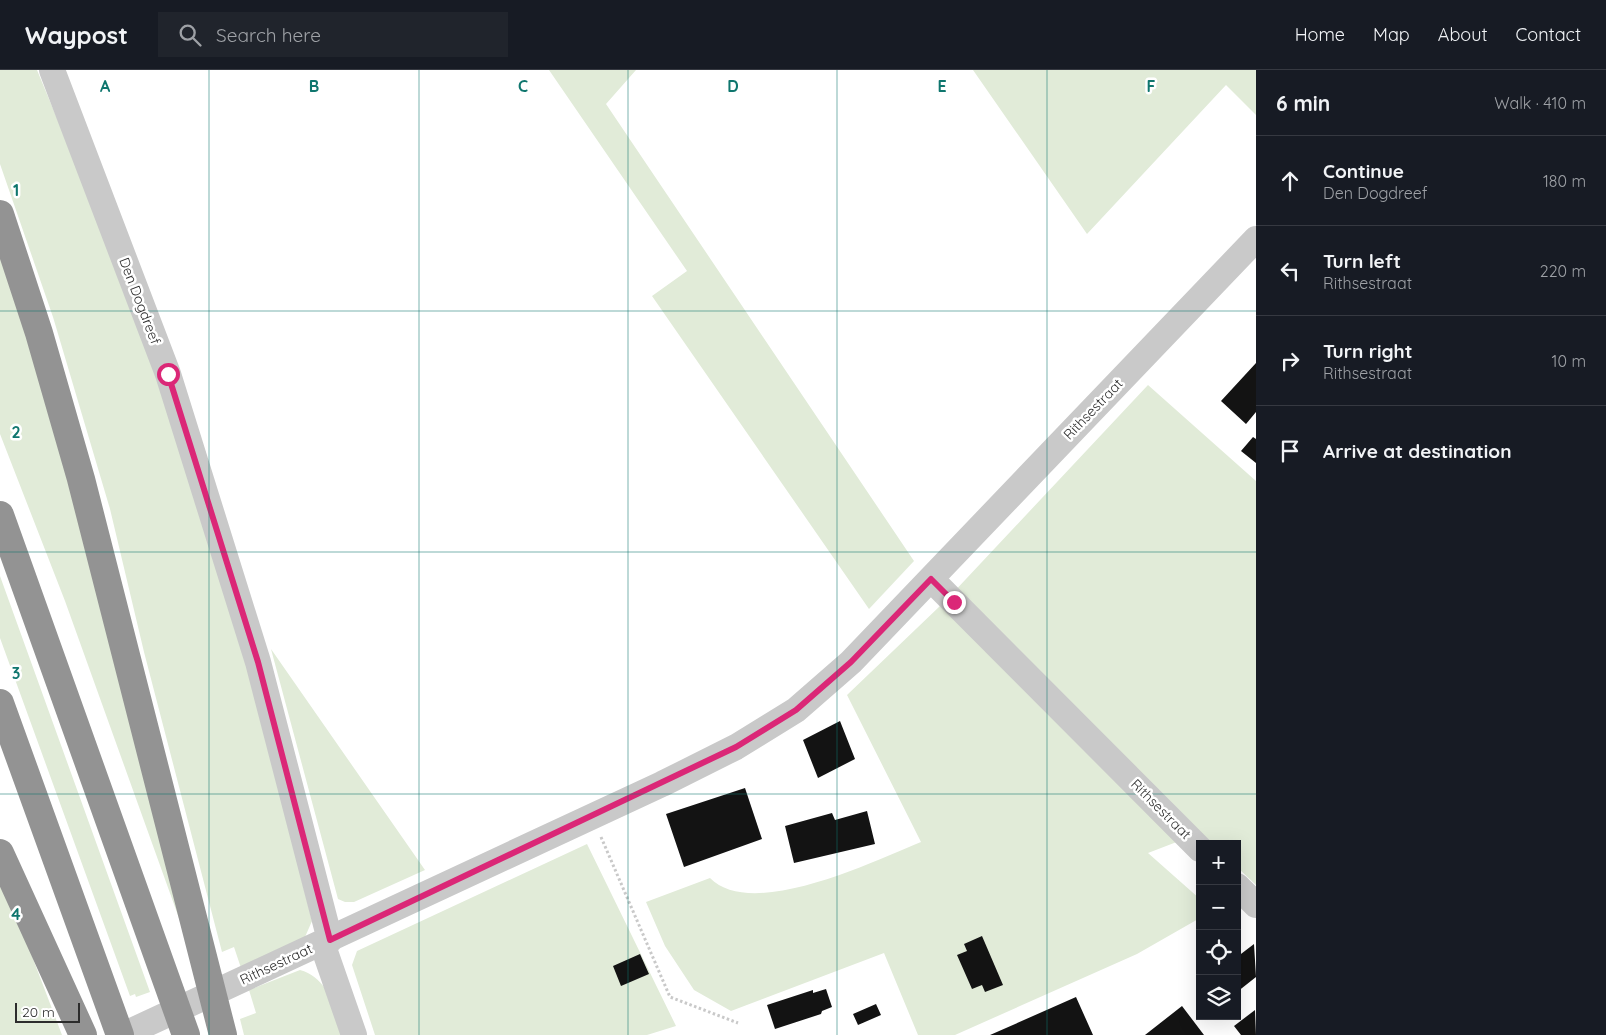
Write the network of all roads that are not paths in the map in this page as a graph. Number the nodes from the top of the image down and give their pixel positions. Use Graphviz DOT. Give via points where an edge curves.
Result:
graph roads {
  1 [pos="52,70"];
  2 [pos="0,214"];
  3 [pos="1256,239"];
  4 [pos="0,515"];
  5 [pos="931,579"];
  6 [pos="0,703"];
  7 [pos="1196,844"];
  8 [pos="0,854"];
  9 [pos="1241,890"];
  10 [pos="1256,905"];
  11 [pos="326,942"];
  12 [pos="80,1027"];
  13 [pos="222,1031"];
  14 [pos="121,1035"];
  15 [pos="186,1035"];
  16 [pos="354,1035"];
  1 -- 11 [label="street, Den Dogdreef" via="168,374 258,662"];
  2 -- 13 [label="highway" via="64,415"];
  3 -- 5 [label="street, Rithsestraat"];
  4 -- 15 [label="highway"];
  5 -- 7 [label="street, Rithsestraat"];
  5 -- 11 [label="street, Rithsestraat" via="851,662 796,710 736,747"];
  6 -- 14 [label="highway"];
  8 -- 12 [label="highway"];
  9 -- 10 [label="street"];
  11 -- 14 [label="street, Rithsestraat"];
  11 -- 16 [label="street, Den Dogdreef"];
}
